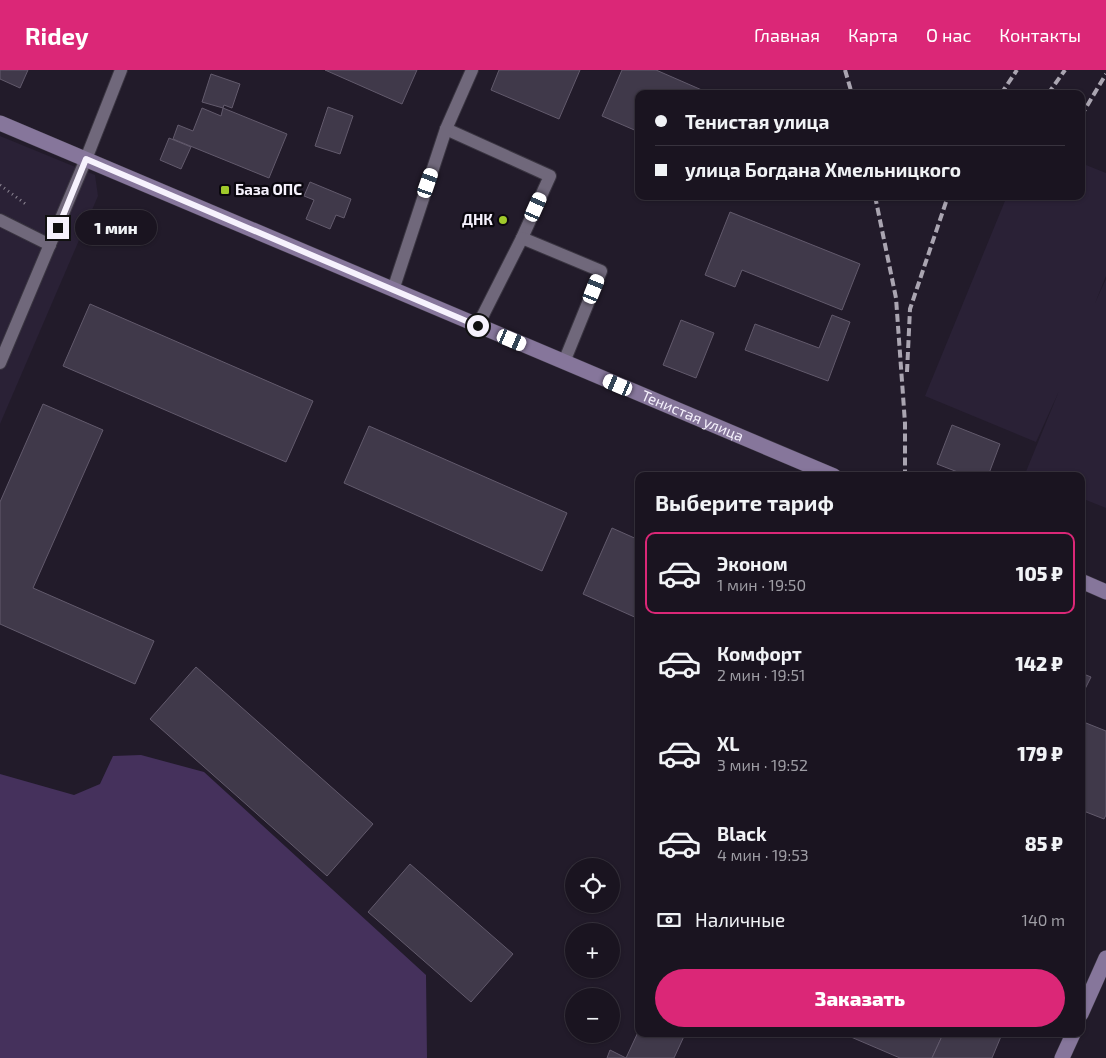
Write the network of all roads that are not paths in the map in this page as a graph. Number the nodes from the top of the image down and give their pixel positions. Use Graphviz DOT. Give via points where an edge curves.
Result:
graph roads {
  1 [pos="121,70"];
  2 [pos="472,70"];
  3 [pos="0,123"];
  4 [pos="446,129"];
  5 [pos="86,159"];
  6 [pos="0,220"];
  7 [pos="522,238"];
  8 [pos="50,245"];
  9 [pos="393,290"];
  10 [pos="478,326"];
  11 [pos="564,362"];
  12 [pos="0,363"];
  13 [pos="825,472"];
  14 [pos="1085,583"];
  15 [pos="1106,592"];
  16 [pos="1106,958"];
  17 [pos="1085,1005"];
  18 [pos="1072,1037"];
  19 [pos="1062,1058"];
  1 -- 5 [label="lane"];
  2 -- 4 [label="lane"];
  3 -- 5 [label="main road, Тенистая улица"];
  4 -- 7 [label="lane" via="550,176"];
  4 -- 9 [label="lane"];
  5 -- 8 [label="lane"];
  5 -- 9 [label="main road, Тенистая улица"];
  6 -- 8 [label="lane"];
  7 -- 10 [label="lane"];
  7 -- 11 [label="lane" via="601,271"];
  8 -- 12 [label="lane"];
  9 -- 10 [label="main road, Тенистая улица"];
  10 -- 11 [label="main road, Тенистая улица"];
  11 -- 13 [label="main road, Тенистая улица"];
  14 -- 15 [label="main road"];
  16 -- 17 [label="main road"];
  18 -- 19 [label="main road"];
}
